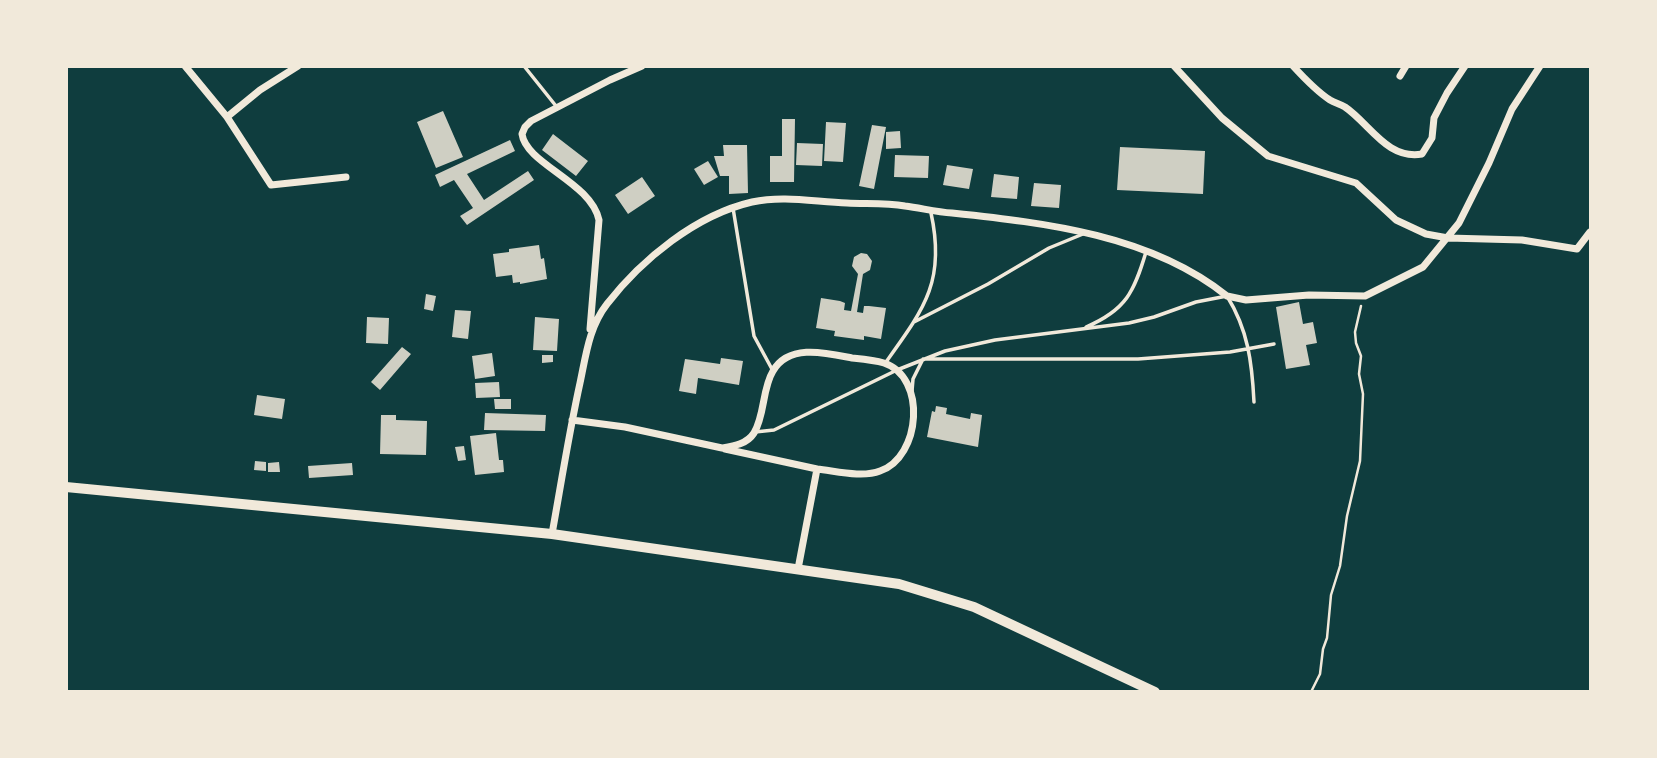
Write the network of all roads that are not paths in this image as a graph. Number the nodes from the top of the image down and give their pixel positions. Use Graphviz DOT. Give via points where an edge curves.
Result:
graph roads {
  1 [pos="185,66"];
  2 [pos="298,66"];
  3 [pos="524,66"];
  4 [pos="642,66"];
  5 [pos="1174,66"];
  6 [pos="1293,66"];
  7 [pos="1406,66"];
  8 [pos="1465,66"];
  9 [pos="1540,66"];
  10 [pos="1400,76"];
  11 [pos="558,107"];
  12 [pos="227,117"];
  13 [pos="346,177"];
  14 [pos="733,208"];
  15 [pos="931,211"];
  16 [pos="1591,232"];
  17 [pos="1083,234"];
  18 [pos="1448,238"];
  19 [pos="1147,250"];
  20 [pos="1227,296"];
  21 [pos="914,323"];
  22 [pos="1082,329"];
  23 [pos="590,333"];
  24 [pos="1274,344"];
  25 [pos="1250,349"];
  26 [pos="923,359"];
  27 [pos="884,363"];
  28 [pos="897,370"];
  29 [pos="773,371"];
  30 [pos="912,395"];
  31 [pos="1254,402"];
  32 [pos="572,420"];
  33 [pos="755,432"];
  34 [pos="722,448"];
  35 [pos="817,469"];
  36 [pos="66,487"];
  37 [pos="552,534"];
  38 [pos="798,569"];
  39 [pos="1155,691"];
  1 -- 12 [label="street"];
  2 -- 12 [label="street"];
  3 -- 11 [label="lane"];
  4 -- 11 [label="street"];
  5 -- 18 [label="street" via="1222,118 1268,156 1356,183 1396,220"];
  6 -- 8 [label="street" via="1392,149 1411,156 1422,154 1432,138 1434,118"];
  7 -- 10 [label="street"];
  9 -- 18 [label="street" via="1512,109 1475,192"];
  11 -- 23 [label="street" via="525,127 522,134 527,147 581,191 597,211"];
  12 -- 13 [label="street" via="271,185"];
  14 -- 15 [label="street" via="798,198"];
  14 -- 23 [label="street" via="708,219 652,257 606,305"];
  14 -- 29 [label="lane" via="754,336"];
  15 -- 17 [label="street" via="1026,221"];
  15 -- 21 [label="lane" via="937,237 935,274"];
  16 -- 18 [label="street" via="1577,249 1522,240"];
  17 -- 19 [label="street"];
  17 -- 21 [label="lane"];
  18 -- 20 [label="street" via="1423,267 1365,296 1246,300"];
  19 -- 20 [label="street" via="1177,262"];
  19 -- 22 [label="lane" via="1126,302"];
  20 -- 22 [label="lane" via="1154,317"];
  20 -- 25 [label="lane" via="1240,316"];
  21 -- 27 [label="lane"];
  22 -- 26 [label="lane" via="963,346"];
  23 -- 32 [label="street"];
  24 -- 25 [label="lane"];
  25 -- 26 [label="lane" via="1138,359"];
  25 -- 31 [label="lane"];
  26 -- 28 [label="lane"];
  26 -- 30 [label="lane"];
  27 -- 28 [label="street"];
  27 -- 29 [label="street" via="805,352"];
  28 -- 30 [label="street"];
  28 -- 33 [label="lane" via="774,430"];
  29 -- 33 [label="street"];
  30 -- 35 [label="street" via="908,442 893,465 867,474"];
  32 -- 34 [label="street"];
  32 -- 37 [label="street"];
  33 -- 34 [label="street" via="748,440"];
  34 -- 35 [label="street"];
  35 -- 38 [label="street"];
  36 -- 37 [label="main road"];
  37 -- 38 [label="main road"];
  38 -- 39 [label="main road" via="899,584 974,607"];
}
